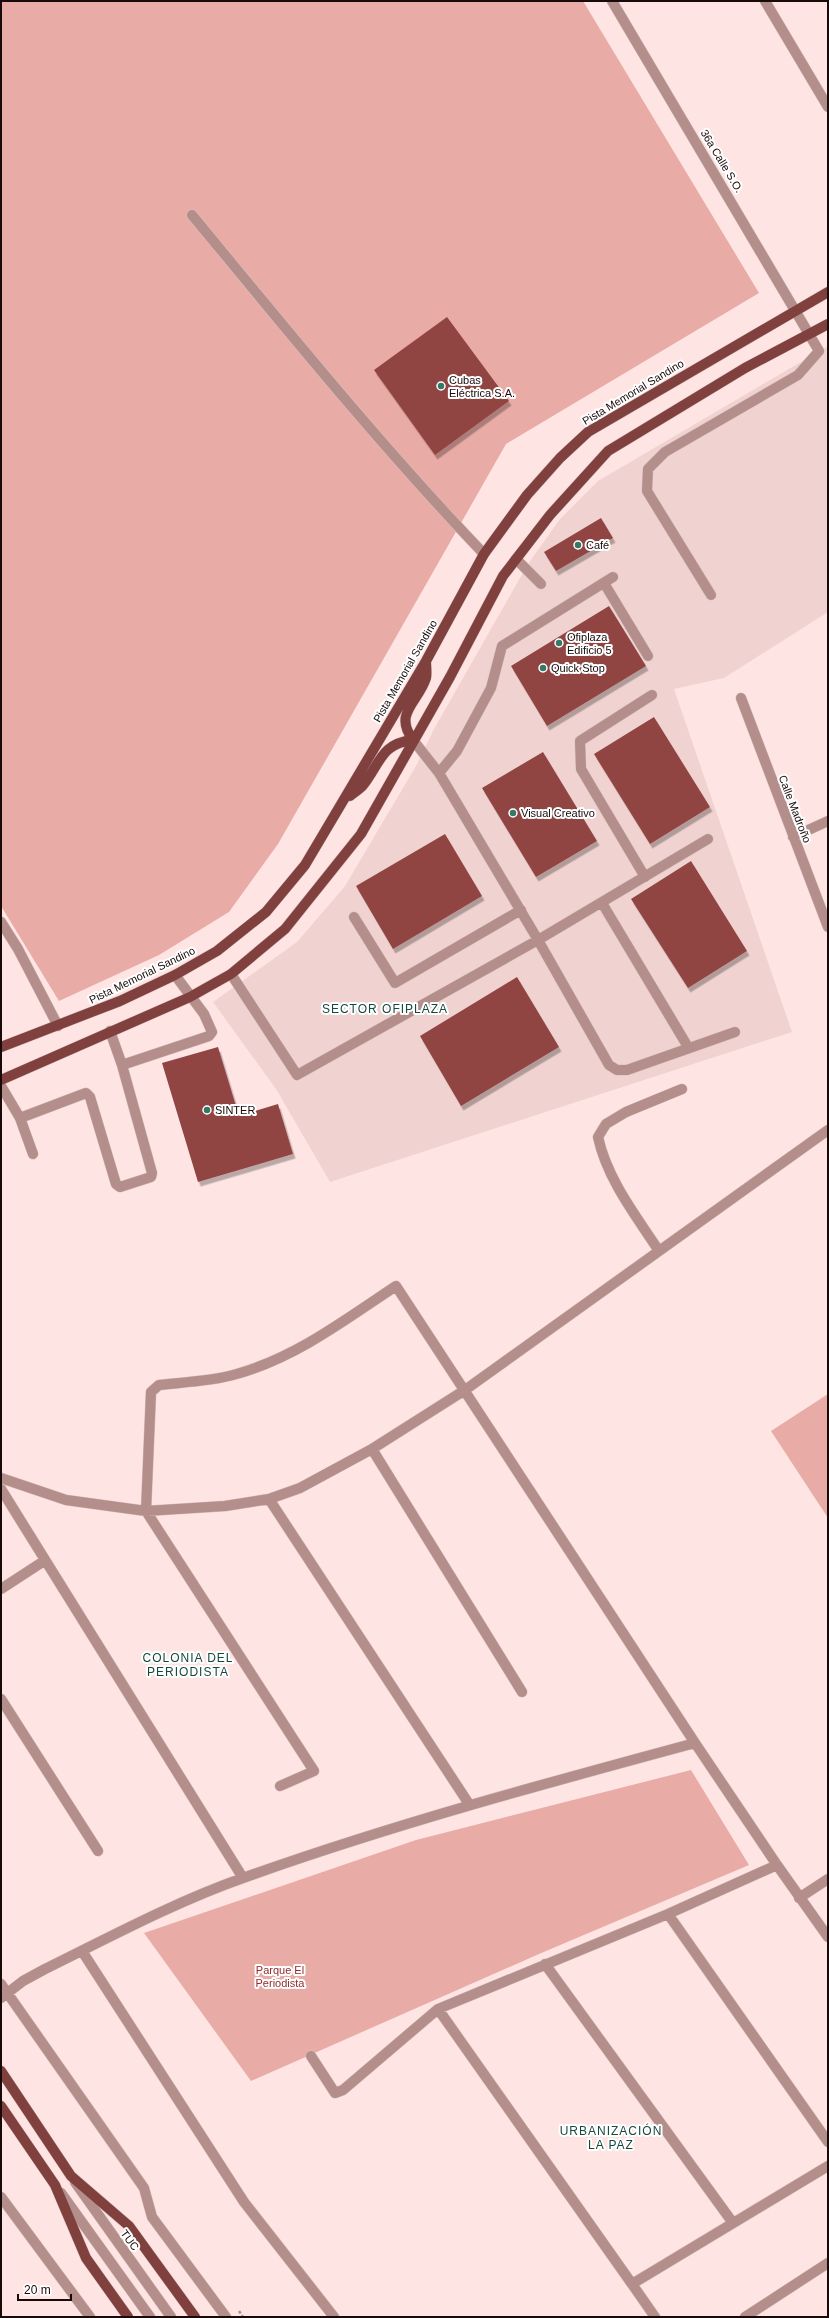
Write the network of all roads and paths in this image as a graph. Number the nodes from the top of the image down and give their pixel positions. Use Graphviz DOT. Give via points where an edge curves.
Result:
graph roads {
  1 [pos="612,1"];
  2 [pos="765,1"];
  3 [pos="828,107"];
  4 [pos="192,215"];
  5 [pos="828,292"];
  6 [pos="797,310"];
  7 [pos="828,324"];
  8 [pos="810,333"];
  9 [pos="484,554"];
  10 [pos="516,559"];
  11 [pos="613,577"];
  12 [pos="604,583"];
  13 [pos="541,584"];
  14 [pos="711,595"];
  15 [pos="648,656"];
  16 [pos="426,661"];
  17 [pos="652,696"];
  18 [pos="741,698"];
  19 [pos="413,740"];
  20 [pos="439,773"];
  21 [pos="345,799"];
  22 [pos="828,821"];
  23 [pos="793,837"];
  24 [pos="708,839"];
  25 [pos="645,877"];
  26 [pos="602,903"];
  27 [pos="521,910"];
  28 [pos="354,917"];
  29 [pos="1,922"];
  30 [pos="828,927"];
  31 [pos="538,940"];
  32 [pos="231,974"];
  33 [pos="175,975"];
  34 [pos="190,997"];
  35 [pos="58,1026"];
  36 [pos="110,1031"];
  37 [pos="735,1032"];
  38 [pos="1,1047"];
  39 [pos="688,1047"];
  40 [pos="122,1065"];
  41 [pos="1,1080"];
  42 [pos="1,1086"];
  43 [pos="682,1089"];
  44 [pos="20,1118"];
  45 [pos="827,1130"];
  46 [pos="33,1154"];
  47 [pos="659,1251"];
  48 [pos="465,1390"];
  49 [pos="372,1449"];
  50 [pos="1,1478"];
  51 [pos="22,1487"];
  52 [pos="1,1489"];
  53 [pos="269,1499"];
  54 [pos="10,1504"];
  55 [pos="146,1511"];
  56 [pos="44,1561"];
  57 [pos="1,1589"];
  58 [pos="522,1692"];
  59 [pos="1,1699"];
  60 [pos="695,1743"];
  61 [pos="280,1786"];
  62 [pos="469,1804"];
  63 [pos="98,1851"];
  64 [pos="777,1865"];
  65 [pos="243,1878"];
  66 [pos="828,1879"];
  67 [pos="798,1898"];
  68 [pos="668,1914"];
  69 [pos="828,1938"];
  70 [pos="82,1951"];
  71 [pos="545,1964"];
  72 [pos="1,1984"];
  73 [pos="4,1996"];
  74 [pos="438,2008"];
  75 [pos="311,2056"];
  76 [pos="1,2071"];
  77 [pos="1,2106"];
  78 [pos="828,2142"];
  79 [pos="828,2166"];
  80 [pos="71,2176"];
  81 [pos="55,2184"];
  82 [pos="1,2197"];
  83 [pos="733,2223"];
  84 [pos="828,2263"];
  85 [pos="632,2284"];
  86 [pos="90,2317"];
  87 [pos="128,2317"];
  88 [pos="150,2317"];
  89 [pos="172,2317"];
  90 [pos="195,2317"];
  91 [pos="226,2317"];
  92 [pos="334,2317"];
  93 [pos="655,2317"];
  94 [pos="745,2317"];
  1 -- 6 [label="street, 36a Calle S.O."];
  2 -- 3 [label="street"];
  4 -- 9 [label="street" via="355,412"];
  5 -- 6 [label="main road, Pista Memorial Sandino"];
  6 -- 8 [label="street, 36a Calle S.O."];
  6 -- 9 [label="main road, Pista Memorial Sandino" via="588,432 560,458 527,495"];
  7 -- 8 [label="main road"];
  8 -- 10 [label="main road" via="745,368 608,451 550,515"];
  8 -- 14 [label="street, 36a Calle S.O." via="819,351 798,374 665,452 648,469 647,491"];
  9 -- 16 [label="main road, Pista Memorial Sandino"];
  10 -- 13 [label="street"];
  10 -- 19 [label="main road" via="503,576 450,677"];
  11 -- 12 [label="street"];
  12 -- 15 [label="street"];
  12 -- 20 [label="street" via="502,646 491,688 457,751"];
  16 -- 19 [label="main road" via="426,677 404,719 405,728"];
  16 -- 21 [label="main road, Pista Memorial Sandino"];
  17 -- 25 [label="street" via="580,741 581,769"];
  18 -- 23 [label="street, Calle Madroño"];
  19 -- 20 [label="street"];
  19 -- 21 [label="main road" via="389,749 380,757 363,785"];
  19 -- 32 [label="main road" via="361,834 285,929"];
  20 -- 27 [label="street"];
  21 -- 33 [label="main road, Pista Memorial Sandino" via="305,865 266,912 217,951"];
  22 -- 23 [label="street"];
  23 -- 30 [label="street, Calle Madroño"];
  24 -- 25 [label="street"];
  25 -- 26 [label="street"];
  26 -- 31 [label="street"];
  26 -- 39 [label="street"];
  27 -- 28 [label="street" via="395,983"];
  27 -- 31 [label="street"];
  29 -- 35 [label="street"];
  31 -- 32 [label="street" via="297,1075"];
  31 -- 39 [label="street" via="609,1064 617,1070 627,1070"];
  32 -- 34 [label="main road"];
  33 -- 34 [label="street"];
  33 -- 35 [label="main road, Pista Memorial Sandino"];
  34 -- 36 [label="main road"];
  34 -- 40 [label="street" via="204,1014 212,1032 209,1036"];
  35 -- 38 [label="main road, Pista Memorial Sandino"];
  36 -- 40 [label="street"];
  36 -- 41 [label="main road"];
  37 -- 39 [label="street"];
  40 -- 44 [label="street" via="151,1177 120,1187 116,1184 90,1097 86,1092"];
  42 -- 44 [label="street"];
  43 -- 47 [label="street" via="626,1112 606,1124 598,1137 602,1156 620,1190"];
  44 -- 46 [label="street"];
  45 -- 47 [label="street"];
  47 -- 48 [label="street"];
  48 -- 49 [label="street"];
  48 -- 55 [label="street" via="396,1286 308,1345 262,1366 224,1378 159,1385 153,1389"];
  48 -- 60 [label="street"];
  49 -- 53 [label="street" via="314,1482"];
  49 -- 58 [label="street"];
  50 -- 51 [label="street"];
  51 -- 54 [label="street" via="10,1493"];
  51 -- 55 [label="street" via="66,1500"];
  52 -- 54 [label="street"];
  53 -- 55 [label="street" via="225,1506"];
  53 -- 62 [label="street"];
  54 -- 56 [label="street"];
  55 -- 61 [label="street" via="314,1771"];
  56 -- 57 [label="street"];
  56 -- 65 [label="street"];
  59 -- 63 [label="street"];
  60 -- 62 [label="street"];
  60 -- 64 [label="street"];
  62 -- 65 [label="street"];
  64 -- 67 [label="street"];
  64 -- 68 [label="street"];
  65 -- 70 [label="street" via="200,1895"];
  66 -- 67 [label="street"];
  67 -- 69 [label="street"];
  68 -- 71 [label="street"];
  68 -- 78 [label="street"];
  70 -- 73 [label="street" via="23,1980"];
  70 -- 92 [label="street" via="244,2202"];
  71 -- 74 [label="street"];
  71 -- 83 [label="street"];
  72 -- 73 [label="street"];
  73 -- 91 [label="street" via="144,2188 152,2217"];
  74 -- 75 [label="street" via="343,2090 335,2092"];
  74 -- 85 [label="street"];
  76 -- 80 [label="main road"];
  77 -- 81 [label="main road"];
  79 -- 83 [label="street"];
  80 -- 89 [label="street, TUC"];
  80 -- 90 [label="main road" via="129,2226"];
  81 -- 87 [label="main road" via="86,2258"];
  81 -- 88 [label="street"];
  82 -- 86 [label="street"];
  83 -- 85 [label="street"];
  84 -- 94 [label="street"];
  85 -- 93 [label="street"];
}
